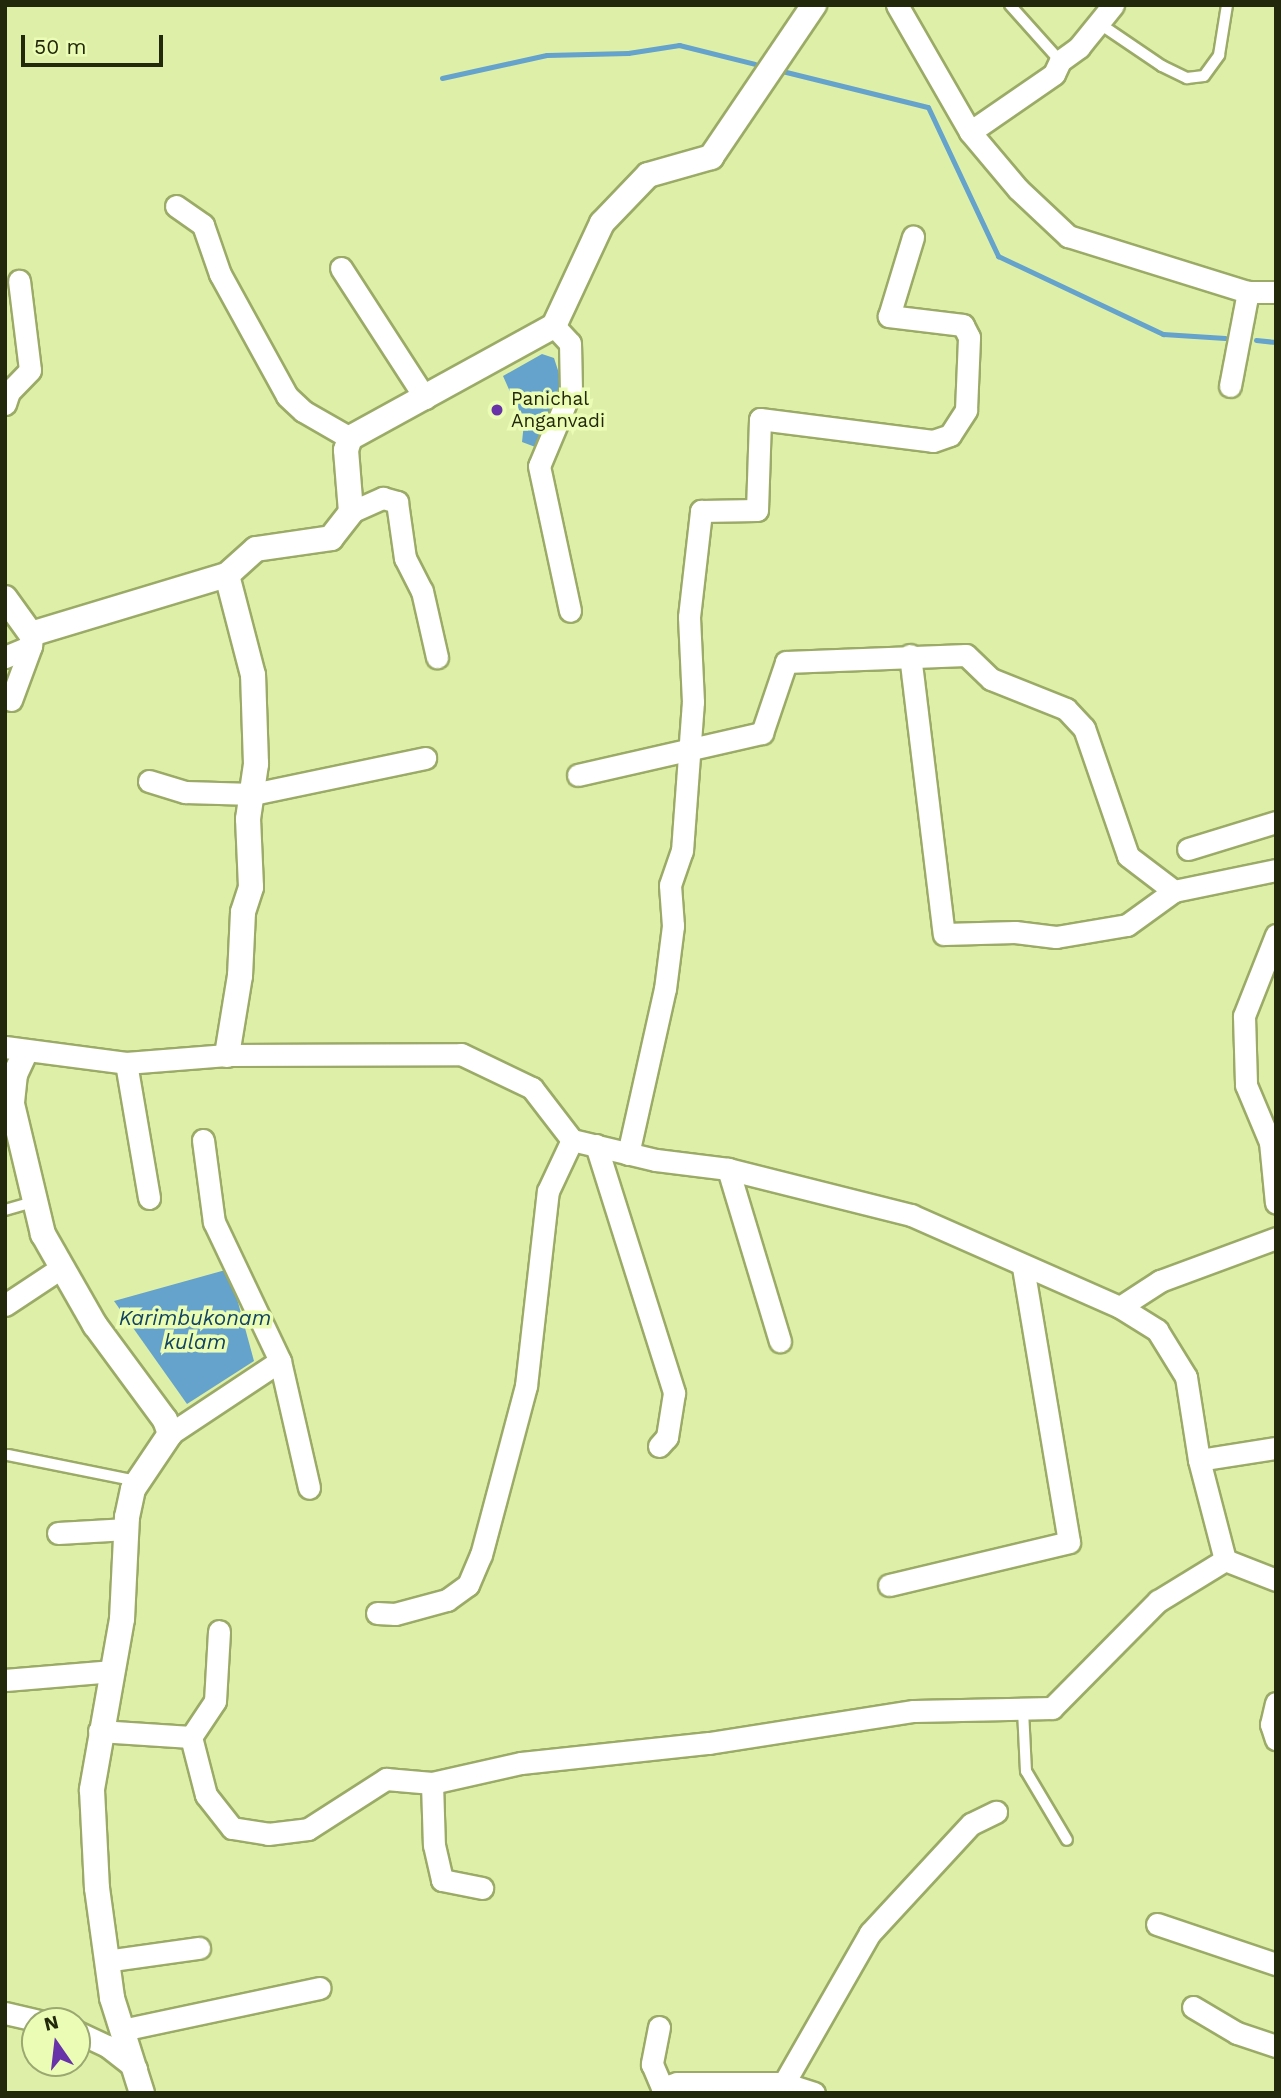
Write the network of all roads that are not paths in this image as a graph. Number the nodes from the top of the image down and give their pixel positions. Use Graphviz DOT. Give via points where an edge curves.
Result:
graph roads {
  1 [pos="814,5"];
  2 [pos="897,5"];
  3 [pos="1010,5"];
  4 [pos="1113,5"];
  5 [pos="1227,5"];
  6 [pos="1100,24"];
  7 [pos="1060,61"];
  8 [pos="970,132"];
  9 [pos="176,206"];
  10 [pos="913,237"];
  11 [pos="341,268"];
  12 [pos="19,281"];
  13 [pos="1248,292"];
  14 [pos="1276,292"];
  15 [pos="554,326"];
  16 [pos="1230,386"];
  17 [pos="425,398"];
  18 [pos="5,404"];
  19 [pos="350,438"];
  20 [pos="351,512"];
  21 [pos="227,575"];
  22 [pos="5,598"];
  23 [pos="570,611"];
  24 [pos="31,640"];
  25 [pos="910,655"];
  26 [pos="5,657"];
  27 [pos="437,657"];
  28 [pos="11,700"];
  29 [pos="689,752"];
  30 [pos="425,758"];
  31 [pos="578,775"];
  32 [pos="149,782"];
  33 [pos="253,794"];
  34 [pos="1276,822"];
  35 [pos="1188,849"];
  36 [pos="1276,870"];
  37 [pos="1174,891"];
  38 [pos="1276,935"];
  39 [pos="15,1050"];
  40 [pos="227,1055"];
  41 [pos="126,1063"];
  42 [pos="203,1140"];
  43 [pos="572,1140"];
  44 [pos="596,1145"];
  45 [pos="628,1154"];
  46 [pos="729,1170"];
  47 [pos="149,1198"];
  48 [pos="33,1202"];
  49 [pos="1276,1203"];
  50 [pos="5,1210"];
  51 [pos="1276,1238"];
  52 [pos="1023,1267"];
  53 [pos="61,1268"];
  54 [pos="5,1305"];
  55 [pos="1120,1307"];
  56 [pos="780,1341"];
  57 [pos="280,1361"];
  58 [pos="170,1434"];
  59 [pos="659,1446"];
  60 [pos="1276,1448"];
  61 [pos="8,1455"];
  62 [pos="1199,1460"];
  63 [pos="137,1481"];
  64 [pos="309,1488"];
  65 [pos="127,1529"];
  66 [pos="58,1534"];
  67 [pos="1225,1560"];
  68 [pos="1276,1580"];
  69 [pos="889,1585"];
  70 [pos="377,1614"];
  71 [pos="219,1631"];
  72 [pos="112,1671"];
  73 [pos="5,1680"];
  74 [pos="1276,1703"];
  75 [pos="1023,1710"];
  76 [pos="99,1731"];
  77 [pos="191,1737"];
  78 [pos="1276,1739"];
  79 [pos="432,1783"];
  80 [pos="996,1812"];
  81 [pos="1067,1840"];
  82 [pos="482,1888"];
  83 [pos="1157,1924"];
  84 [pos="199,1948"];
  85 [pos="106,1961"];
  86 [pos="1276,1965"];
  87 [pos="320,1989"];
  88 [pos="1193,2007"];
  89 [pos="659,2027"];
  90 [pos="122,2030"];
  91 [pos="91,2039"];
  92 [pos="1276,2046"];
  93 [pos="136,2069"];
  94 [pos="784,2084"];
  95 [pos="142,2093"];
  96 [pos="814,2093"];
  1 -- 15 [label="street" via="711,157 648,175 602,223"];
  2 -- 8 [label="street"];
  3 -- 7 [label="lane"];
  4 -- 6 [label="street"];
  5 -- 6 [label="lane" via="1219,55 1203,76 1187,78 1162,66"];
  6 -- 7 [label="street"];
  7 -- 8 [label="street" via="1054,74"];
  8 -- 13 [label="street" via="1018,189 1068,236"];
  9 -- 19 [label="street" via="203,225 220,274 287,396 303,411"];
  10 -- 29 [label="street" via="889,316 963,326 970,337 971,364 966,410 950,435 933,441 760,419 757,510 701,511 689,617 693,702"];
  11 -- 17 [label="street"];
  12 -- 18 [label="street" via="30,370 9,392"];
  13 -- 14 [label="street"];
  13 -- 16 [label="street"];
  15 -- 17 [label="street"];
  15 -- 23 [label="street" via="570,343 571,390 539,466"];
  17 -- 19 [label="street"];
  19 -- 20 [label="street" via="346,450"];
  20 -- 21 [label="street" via="331,538 256,549"];
  20 -- 27 [label="street" via="383,498 397,502 405,558 422,591"];
  21 -- 24 [label="street"];
  21 -- 33 [label="street" via="253,674"];
  22 -- 24 [label="street"];
  24 -- 26 [label="street"];
  24 -- 28 [label="street"];
  25 -- 29 [label="street" via="786,662 762,733"];
  25 -- 37 [label="street" via="965,655 991,679 1066,709 1084,728 1128,856"];
  25 -- 37 [label="street" via="944,934 1015,932 1056,937 1127,925"];
  29 -- 31 [label="street"];
  29 -- 45 [label="street" via="682,852 670,885 673,926 665,989"];
  30 -- 33 [label="street"];
  32 -- 33 [label="street" via="185,792"];
  33 -- 40 [label="street" via="248,819 251,887 242,922 240,976"];
  34 -- 35 [label="street"];
  36 -- 37 [label="street"];
  38 -- 49 [label="street" via="1244,1016 1246,1085 1270,1142"];
  39 -- 41 [label="street"];
  39 -- 48 [label="street" via="12,1104"];
  40 -- 41 [label="street"];
  40 -- 43 [label="street" via="461,1054 533,1088"];
  41 -- 47 [label="street"];
  42 -- 57 [label="street" via="214,1222"];
  43 -- 44 [label="street"];
  43 -- 70 [label="street" via="548,1191 526,1386 481,1555 468,1586 447,1600 395,1614"];
  44 -- 45 [label="street"];
  44 -- 59 [label="street" via="674,1393 667,1437"];
  45 -- 46 [label="street"];
  46 -- 52 [label="street" via="911,1215"];
  46 -- 56 [label="street"];
  48 -- 50 [label="lane"];
  48 -- 53 [label="street"];
  51 -- 55 [label="street" via="1160,1281"];
  52 -- 55 [label="street"];
  52 -- 69 [label="street" via="1069,1542"];
  53 -- 54 [label="street"];
  53 -- 58 [label="street"];
  55 -- 62 [label="street" via="1157,1330 1186,1377"];
  57 -- 58 [label="street"];
  57 -- 64 [label="street"];
  58 -- 63 [label="street"];
  60 -- 62 [label="street"];
  61 -- 63 [label="lane"];
  62 -- 67 [label="street"];
  63 -- 65 [label="street"];
  65 -- 66 [label="street"];
  65 -- 72 [label="street" via="124,1606"];
  67 -- 68 [label="street"];
  67 -- 75 [label="street" via="1158,1601 1063,1700 1052,1708"];
  71 -- 77 [label="street" via="215,1701"];
  72 -- 73 [label="street"];
  72 -- 76 [label="street"];
  74 -- 78 [label="street" via="1272,1724"];
  75 -- 79 [label="street" via="975,1706 914,1711 709,1743 521,1763"];
  75 -- 81 [label="lane" via="1026,1771"];
  76 -- 77 [label="street"];
  76 -- 85 [label="street" via="92,1790"];
  77 -- 79 [label="street" via="206,1795 232,1828 268,1834 308,1829 386,1779"];
  79 -- 82 [label="street" via="434,1845 442,1880"];
  80 -- 94 [label="street" via="971,1824 870,1933"];
  83 -- 86 [label="street"];
  84 -- 85 [label="street"];
  85 -- 90 [label="street"];
  87 -- 90 [label="street"];
  88 -- 92 [label="street" via="1237,2033"];
  89 -- 94 [label="street" via="652,2063 662,2088 677,2083"];
  90 -- 93 [label="street"];
  91 -- 93 [label="street"];
  93 -- 95 [label="street"];
  94 -- 96 [label="street"];
}
